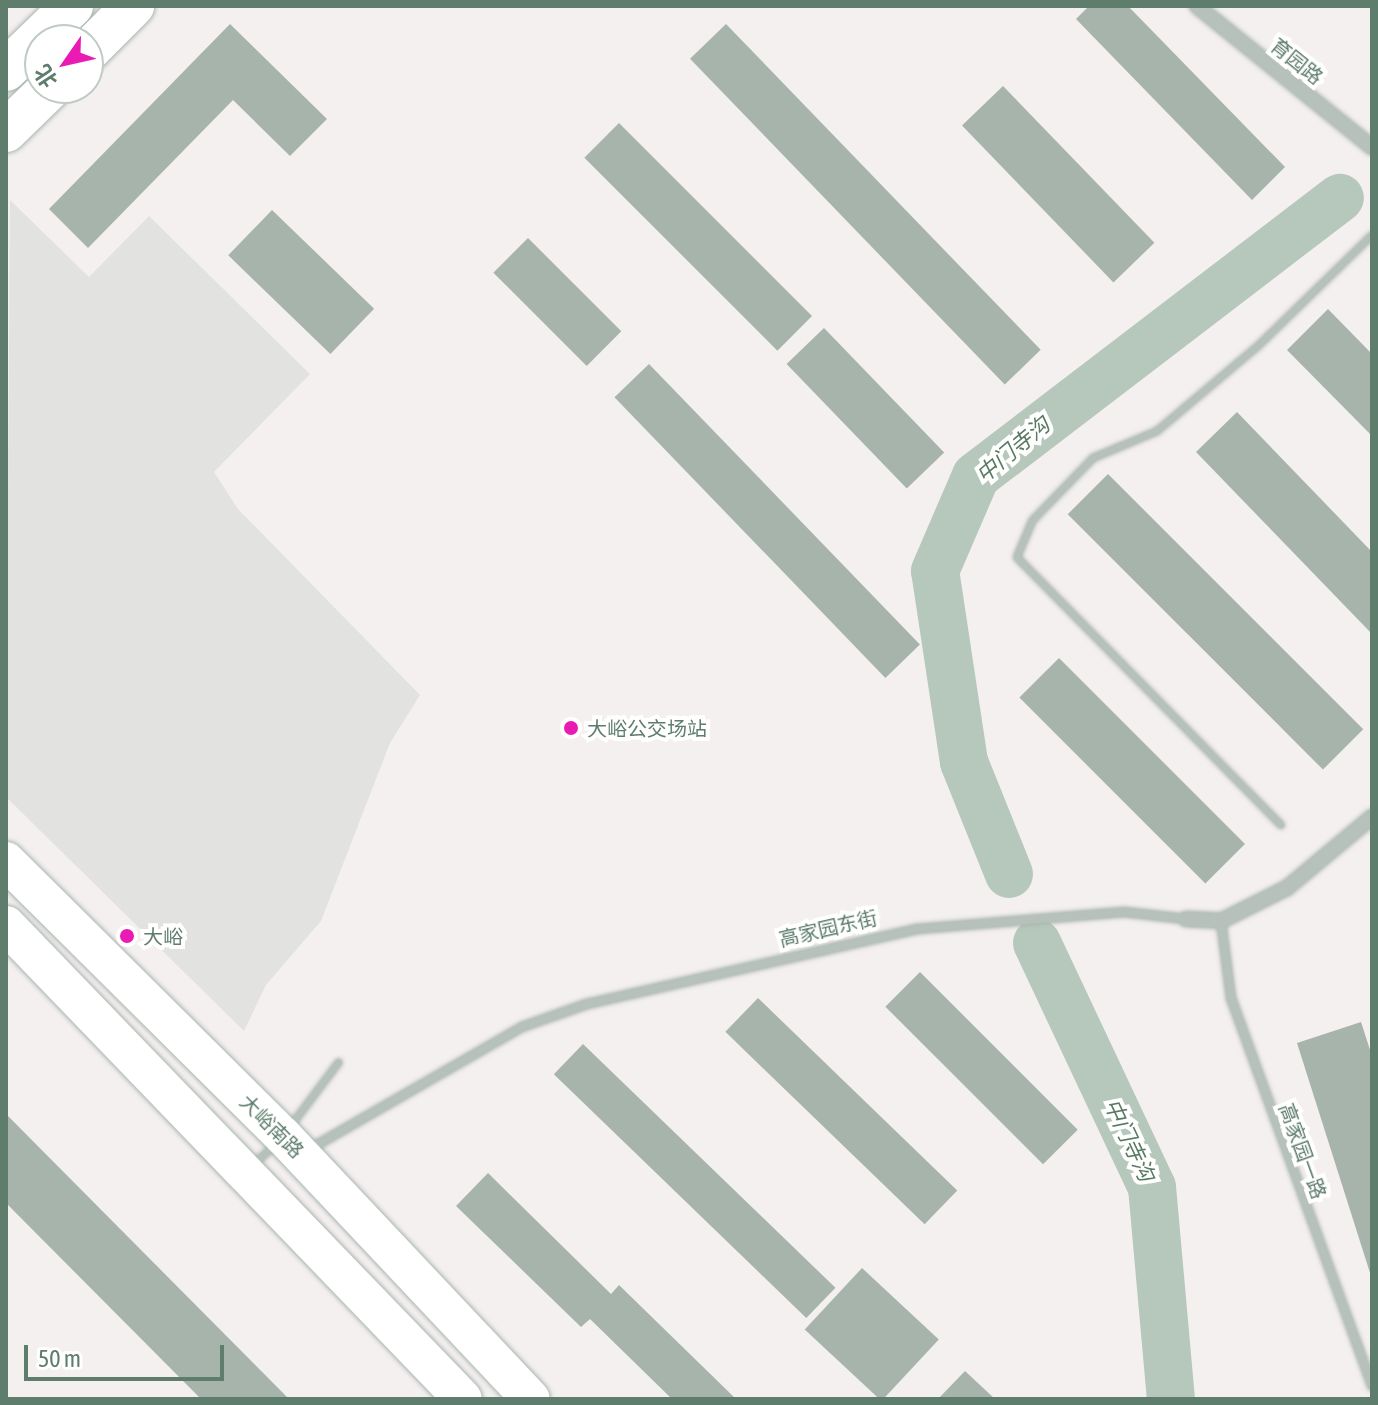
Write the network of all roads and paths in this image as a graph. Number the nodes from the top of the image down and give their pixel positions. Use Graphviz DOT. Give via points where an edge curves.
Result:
graph roads {
  1 [pos="72,6"];
  2 [pos="133,6"];
  3 [pos="1197,6"];
  4 [pos="104,35"];
  5 [pos="6,70"];
  6 [pos="34,104"];
  7 [pos="6,131"];
  8 [pos="1372,147"];
  9 [pos="1372,235"];
  10 [pos="1372,817"];
  11 [pos="1281,825"];
  12 [pos="6,861"];
  13 [pos="1186,919"];
  14 [pos="1221,921"];
  15 [pos="6,925"];
  16 [pos="339,1062"];
  17 [pos="292,1145"];
  18 [pos="249,1170"];
  19 [pos="1372,1386"];
  20 [pos="463,1399"];
  21 [pos="531,1399"];
  1 -- 5 [label="main road"];
  2 -- 4 [label="main road"];
  3 -- 8 [label="street, 育园路"];
  6 -- 7 [label="main road"];
  9 -- 11 [label="lane" via="1258,346 1157,431 1093,458 1032,521 1017,557"];
  10 -- 14 [label="street, 高家园东街" via="1287,888"];
  12 -- 17 [label="main road, 大峪南路"];
  13 -- 14 [label="street, 高家园东街"];
  13 -- 17 [label="street, 高家园东街" via="1124,912 917,929 587,1004 522,1027"];
  14 -- 19 [label="street, 高家园一路" via="1231,998"];
  15 -- 18 [label="main road"];
  16 -- 17 [label="lane"];
  17 -- 18 [label="lane"];
  17 -- 21 [label="main road, 大峪南路"];
  18 -- 20 [label="main road"];
}
